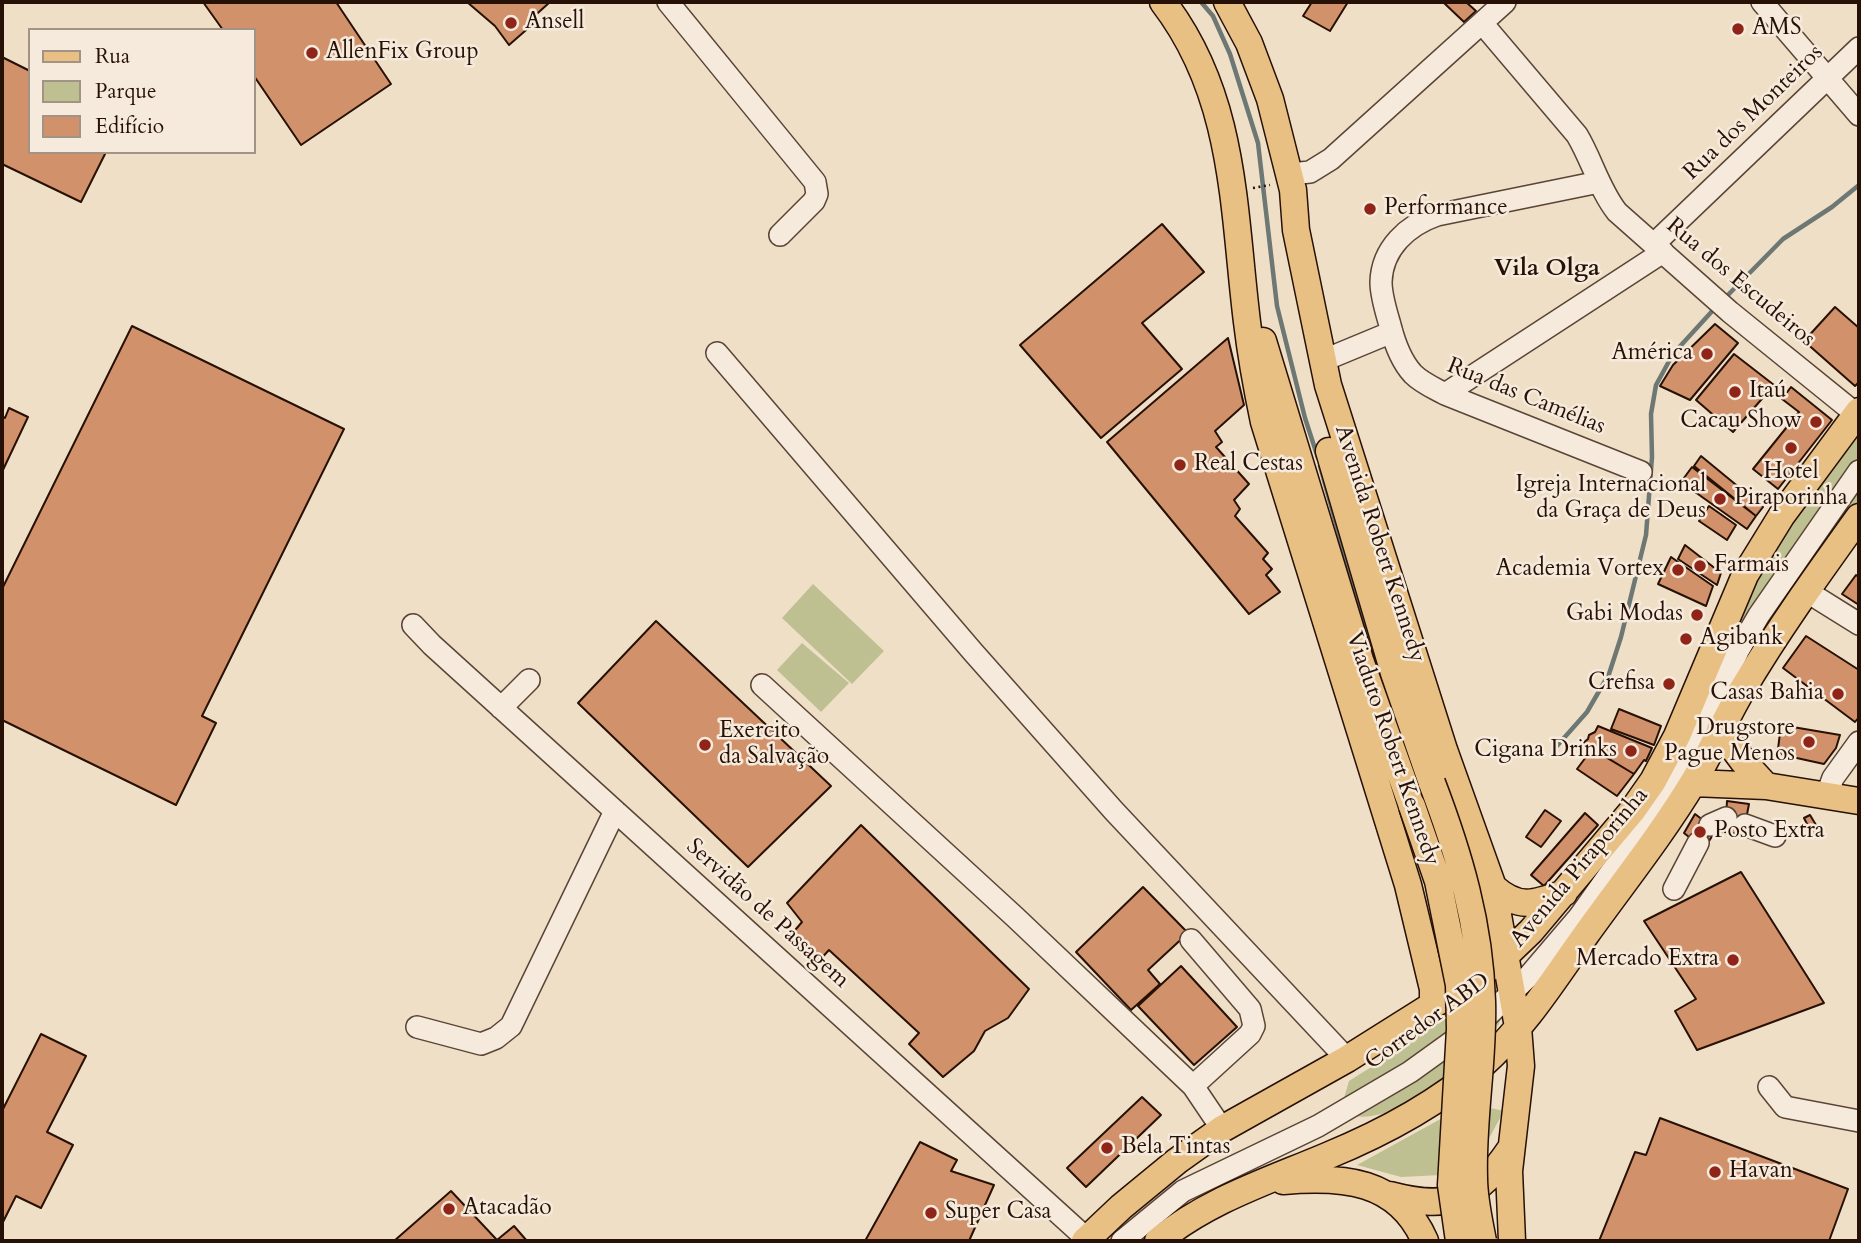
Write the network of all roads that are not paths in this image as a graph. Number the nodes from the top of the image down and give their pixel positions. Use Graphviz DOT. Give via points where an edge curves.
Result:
graph roads {
  1 [pos="668,2"];
  2 [pos="1163,2"];
  3 [pos="1227,2"];
  4 [pos="1505,2"];
  5 [pos="1762,2"];
  6 [pos="1482,23"];
  7 [pos="1859,48"];
  8 [pos="1827,79"];
  9 [pos="1859,115"];
  10 [pos="1280,179"];
  11 [pos="1599,182"];
  12 [pos="1296,230"];
  13 [pos="780,235"];
  14 [pos="1658,248"];
  15 [pos="1243,269"];
  16 [pos="1392,332"];
  17 [pos="717,353"];
  18 [pos="1322,361"];
  19 [pos="1446,394"];
  20 [pos="1858,412"];
  21 [pos="1641,471"];
  22 [pos="1859,471"];
  23 [pos="1859,517"];
  24 [pos="1806,591"];
  25 [pos="1859,624"];
  26 [pos="413,625"];
  27 [pos="529,680"];
  28 [pos="762,685"];
  29 [pos="501,708"];
  30 [pos="1720,730"];
  31 [pos="1859,742"];
  32 [pos="1693,783"];
  33 [pos="1766,786"];
  34 [pos="1826,797"];
  35 [pos="1859,801"];
  36 [pos="615,811"];
  37 [pos="1727,823"];
  38 [pos="1775,836"];
  39 [pos="1698,843"];
  40 [pos="1489,875"];
  41 [pos="1408,885"];
  42 [pos="1674,889"];
  43 [pos="1566,892"];
  44 [pos="1191,940"];
  45 [pos="1505,956"];
  46 [pos="1511,994"];
  47 [pos="1433,1005"];
  48 [pos="417,1027"];
  49 [pos="1518,1027"];
  50 [pos="1347,1059"];
  51 [pos="1193,1086"];
  52 [pos="1769,1087"];
  53 [pos="1859,1121"];
  54 [pos="1222,1129"];
  55 [pos="1513,1146"];
  56 [pos="1257,1184"];
  57 [pos="1389,1195"];
  58 [pos="1470,1231"];
  59 [pos="1512,1238"];
  60 [pos="1086,1240"];
  61 [pos="1122,1241"];
  62 [pos="1158,1241"];
  63 [pos="1425,1241"];
  64 [pos="1438,1241"];
  1 -- 13 [label="street" via="815,182 814,201"];
  2 -- 15 [label="main road" via="1193,47 1222,123"];
  3 -- 10 [label="main road, Avenida Robert Kennedy" via="1264,80"];
  4 -- 6 [label="street"];
  5 -- 8 [label="street"];
  6 -- 10 [label="street" via="1331,159 1310,172"];
  6 -- 11 [label="street, Rua dos Escudeiros" via="1577,135"];
  7 -- 8 [label="street, Rua dos Monteiros"];
  8 -- 9 [label="street"];
  8 -- 14 [label="street, Rua dos Monteiros"];
  10 -- 12 [label="main road, Avenida Robert Kennedy"];
  11 -- 14 [label="street, Rua dos Escudeiros" via="1617,212"];
  11 -- 16 [label="street, Rua das Camélias" via="1437,215 1417,224 1390,250 1382,274"];
  12 -- 18 [label="main road, Avenida Robert Kennedy"];
  12 -- 58 [label="main road, Viaduto Robert Kennedy, bridge" via="1292,270 1304,358 1394,673 1470,901 1482,1002"];
  14 -- 19 [label="street, Rua dos Monteiros"];
  14 -- 20 [label="street, Rua dos Escudeiros" via="1730,312"];
  15 -- 41 [label="main road" via="1264,422"];
  15 -- 58 [label="main road, Viaduto Robert Kennedy, bridge" via="1360,660 1438,881 1455,960 1460,1030 1451,1185"];
  16 -- 18 [label="street"];
  16 -- 19 [label="street, Rua das Camélias" via="1413,373"];
  17 -- 50 [label="street" via="1105,801"];
  18 -- 40 [label="main road, Avenida Robert Kennedy" via="1444,751"];
  19 -- 21 [label="street, Rua das Camélias"];
  20 -- 43 [label="main road, Avenida Piraporinha" via="1782,515 1745,575 1677,736 1653,781"];
  22 -- 46 [label="street, Corredor ABD" via="1738,651 1672,786 1579,917"];
  23 -- 24 [label="main road, Avenida Piraporinha"];
  24 -- 25 [label="street"];
  24 -- 30 [label="main road, Avenida Piraporinha"];
  26 -- 29 [label="street, Servidão de Passagem"];
  27 -- 29 [label="street"];
  28 -- 51 [label="street"];
  29 -- 36 [label="street, Servidão de Passagem"];
  30 -- 32 [label="main road, Avenida Piraporinha"];
  30 -- 33 [label="main road"];
  31 -- 34 [label="street" via="1833,778"];
  32 -- 33 [label="main road"];
  32 -- 49 [label="main road, Avenida Piraporinha"];
  33 -- 34 [label="main road"];
  34 -- 35 [label="main road"];
  36 -- 48 [label="street" via="511,1026 481,1044"];
  36 -- 60 [label="street, Servidão de Passagem"];
  37 -- 38 [label="street"];
  39 -- 42 [label="street"];
  40 -- 41 [label="main road" via="1454,889 1430,892"];
  40 -- 43 [label="main road" via="1509,899 1520,903"];
  40 -- 45 [label="main road, Avenida Robert Kennedy"];
  41 -- 47 [label="main road"];
  43 -- 45 [label="main road, Avenida Piraporinha"];
  44 -- 51 [label="street" via="1250,1009 1254,1026"];
  45 -- 46 [label="main road, Avenida Robert Kennedy"];
  45 -- 47 [label="main road, Avenida Piraporinha"];
  46 -- 49 [label="main road, Avenida Robert Kennedy"];
  46 -- 61 [label="street, Corredor ABD" via="1410,1072 1318,1126 1183,1191"];
  47 -- 50 [label="main road, Avenida Piraporinha"];
  49 -- 55 [label="main road, Avenida Robert Kennedy" via="1521,1066"];
  49 -- 56 [label="main road, Avenida Piraporinha" via="1483,1064 1434,1102 1362,1141"];
  50 -- 54 [label="main road, Avenida Piraporinha"];
  51 -- 54 [label="street"];
  52 -- 53 [label="street" via="1784,1107"];
  54 -- 60 [label="main road, Avenida Piraporinha" via="1177,1161"];
  55 -- 57 [label="main road" via="1483,1184 1455,1199 1425,1203"];
  55 -- 59 [label="main road, Avenida Robert Kennedy" via="1509,1185"];
  56 -- 57 [label="main road" via="1344,1181"];
  56 -- 62 [label="main road, Avenida Piraporinha" via="1205,1208"];
  57 -- 63 [label="main road" via="1407,1211"];
  58 -- 59 [label="main road" via="1493,1220"];
  58 -- 64 [label="main road" via="1450,1227"];
}
